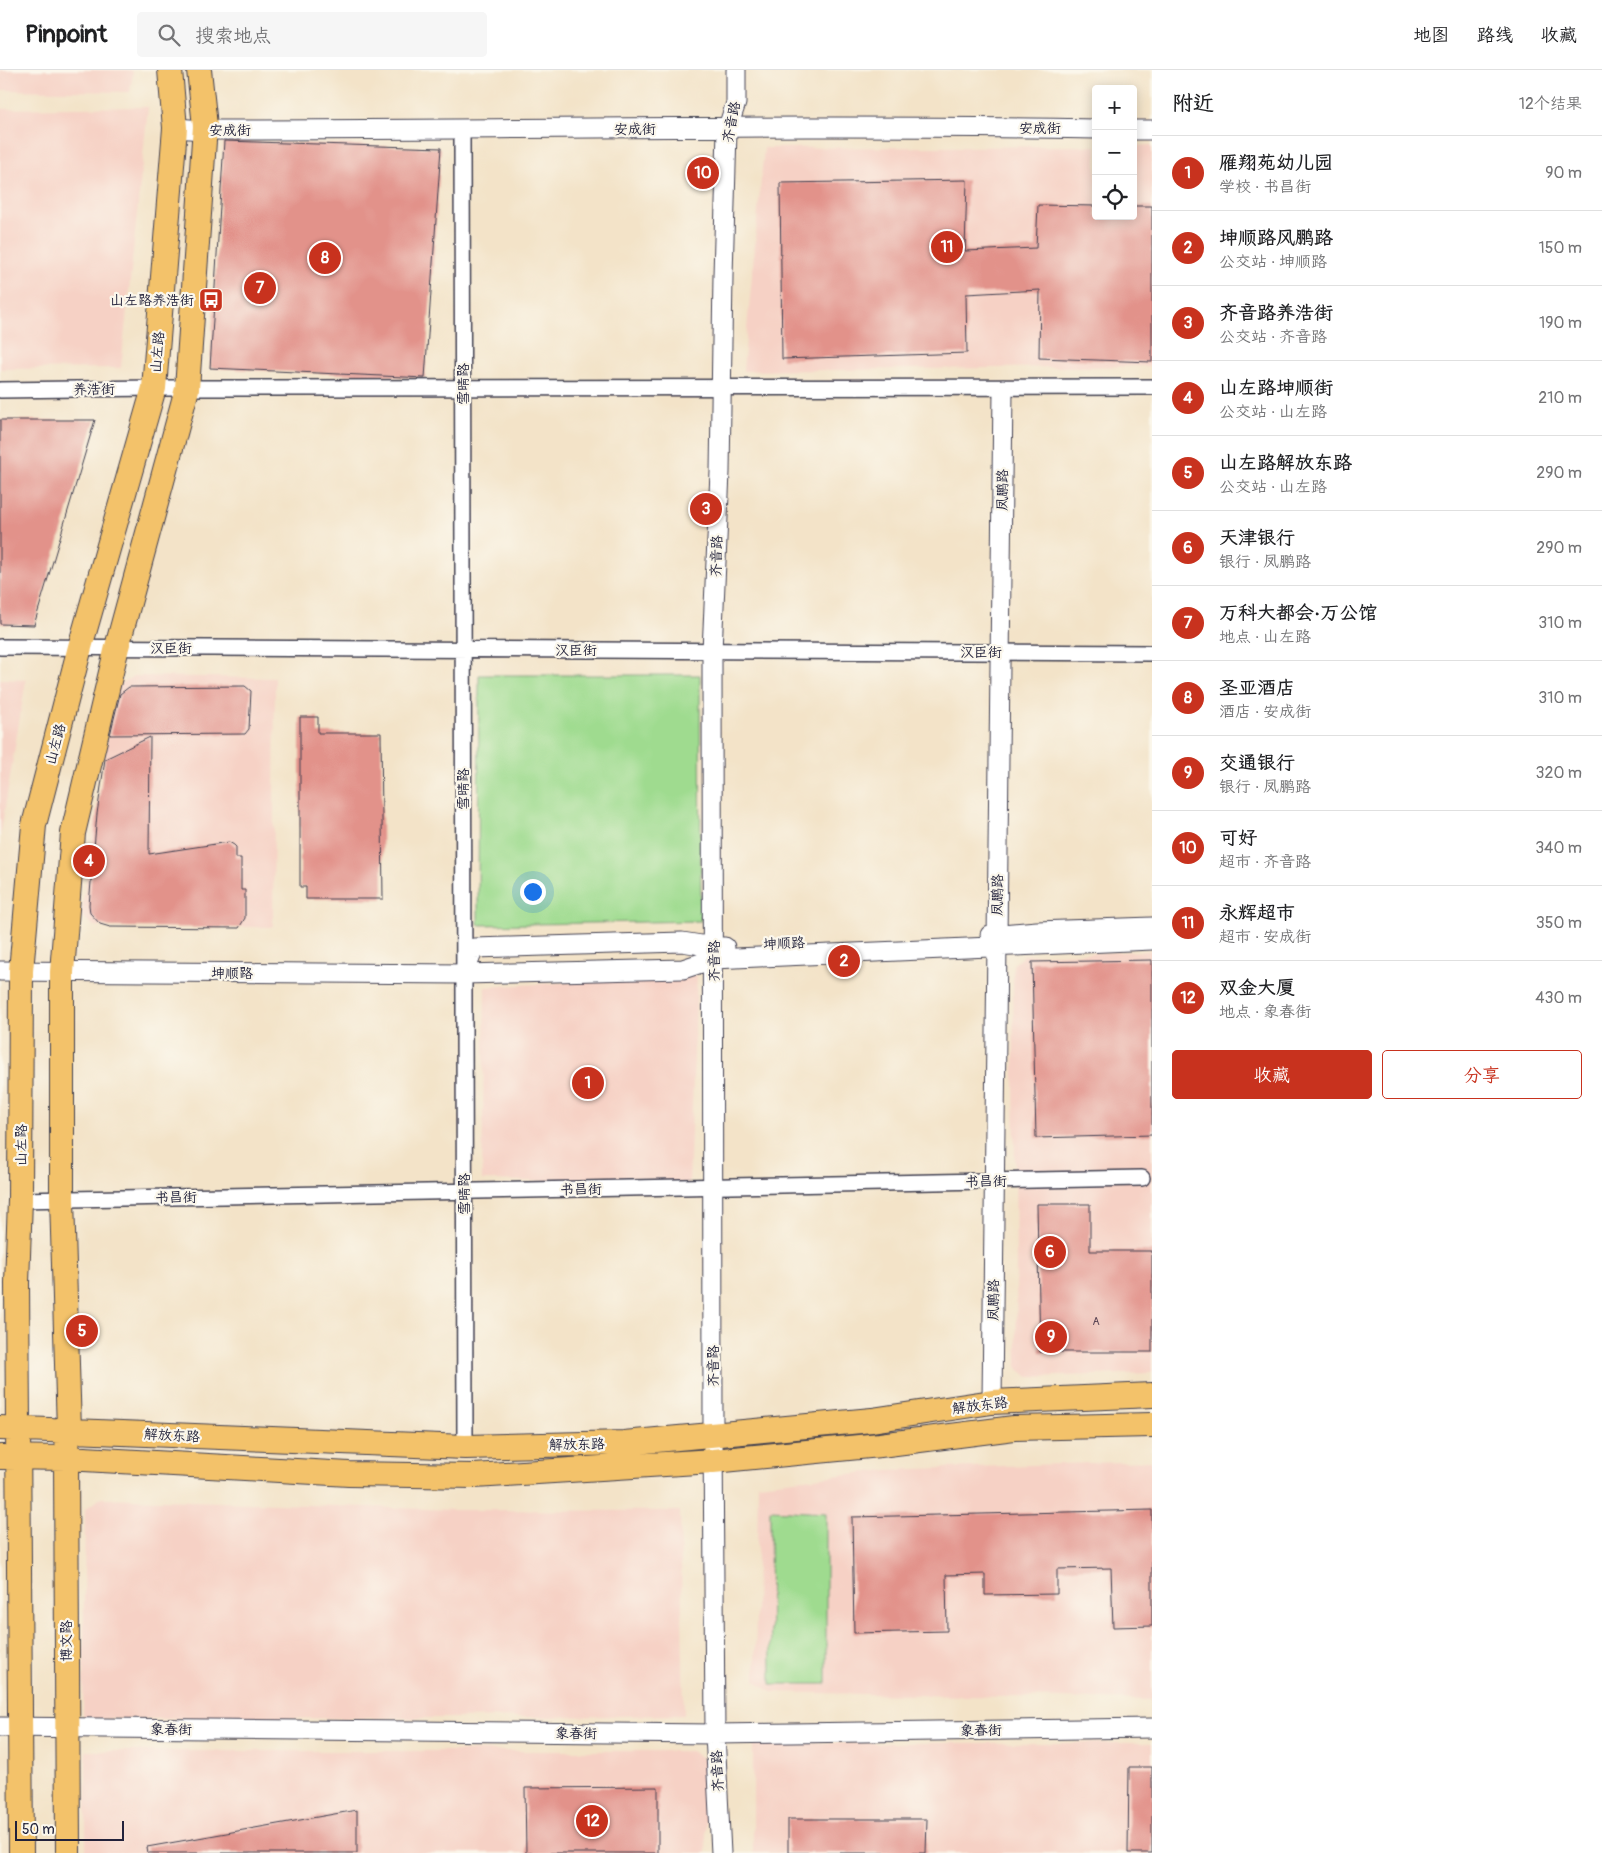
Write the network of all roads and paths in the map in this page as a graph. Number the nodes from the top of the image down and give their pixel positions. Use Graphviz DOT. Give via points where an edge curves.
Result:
graph roads {
  1 [pos="170,70"];
  2 [pos="200,70"];
  3 [pos="736,70"];
  4 [pos="175,128"];
  5 [pos="728,128"];
  6 [pos="1092,129"];
  7 [pos="204,130"];
  8 [pos="462,130"];
  9 [pos="1137,130"];
  10 [pos="1152,130"];
  11 [pos="1152,387"];
  12 [pos="154,388"];
  13 [pos="187,389"];
  14 [pos="463,389"];
  15 [pos="722,389"];
  16 [pos="1003,389"];
  17 [pos="0,390"];
  18 [pos="0,647"];
  19 [pos="80,647"];
  20 [pos="117,648"];
  21 [pos="463,649"];
  22 [pos="712,651"];
  23 [pos="1000,652"];
  24 [pos="1152,653"];
  25 [pos="1152,927"];
  26 [pos="1152,940"];
  27 [pos="997,941"];
  28 [pos="714,953"];
  29 [pos="11,971"];
  30 [pos="62,972"];
  31 [pos="464,974"];
  32 [pos="1142,1178"];
  33 [pos="994,1181"];
  34 [pos="712,1186"];
  35 [pos="464,1192"];
  36 [pos="62,1199"];
  37 [pos="20,1200"];
  38 [pos="1152,1395"];
  39 [pos="992,1402"];
  40 [pos="1152,1425"];
  41 [pos="9,1428"];
  42 [pos="69,1430"];
  43 [pos="713,1436"];
  44 [pos="465,1447"];
  45 [pos="10,1457"];
  46 [pos="66,1458"];
  47 [pos="713,1461"];
  48 [pos="10,1727"];
  49 [pos="67,1728"];
  50 [pos="1152,1728"];
  51 [pos="715,1734"];
  52 [pos="21,1853"];
  53 [pos="68,1853"];
  54 [pos="721,1853"];
  1 -- 4 [label="main road, 山左路"];
  2 -- 7 [label="main road"];
  3 -- 5 [label="street, 齐音路" via="736,102"];
  4 -- 7 [label="street, 安成街"];
  4 -- 12 [label="main road, 山左路"];
  5 -- 6 [label="street, 安成街"];
  5 -- 8 [label="street, 安成街"];
  5 -- 15 [label="street, 齐音路" via="722,276"];
  7 -- 8 [label="street, 安成街"];
  7 -- 13 [label="main road"];
  8 -- 14 [label="street, 雪晴路"];
  9 -- 10 [label="street"];
  11 -- 16 [label="street, 养浩街"];
  12 -- 13 [label="street, 养浩街"];
  12 -- 17 [label="street, 养浩街"];
  12 -- 19 [label="main road, 山左路"];
  13 -- 14 [label="street, 养浩街"];
  13 -- 20 [label="main road"];
  14 -- 15 [label="street, 养浩街"];
  14 -- 21 [label="street, 雪晴路"];
  15 -- 16 [label="street, 养浩街"];
  15 -- 22 [label="street, 齐音路"];
  16 -- 23 [label="street, 凤鹏路"];
  18 -- 19 [label="street, 汉臣街"];
  19 -- 20 [label="street, 汉臣街"];
  19 -- 29 [label="main road, 山左路" via="34,825"];
  20 -- 21 [label="street, 汉臣街"];
  20 -- 30 [label="main road" via="73,833"];
  21 -- 22 [label="street, 汉臣街"];
  21 -- 31 [label="street, 雪晴路"];
  22 -- 23 [label="street, 汉臣街"];
  22 -- 28 [label="street, 齐音路"];
  23 -- 24 [label="street, 汉臣街"];
  23 -- 27 [label="street, 凤鹏路"];
  25 -- 27 [label="street, 坤顺路" via="1037,931"];
  26 -- 27 [label="street, 坤顺路"];
  27 -- 28 [label="street, 坤顺路"];
  27 -- 33 [label="street, 凤鹏路"];
  28 -- 31 [label="street, 坤顺路" via="683,969"];
  28 -- 31 [label="street, 坤顺路" via="682,942 474,948"];
  28 -- 34 [label="street, 齐音路"];
  29 -- 30 [label="street, 坤顺路"];
  29 -- 37 [label="main road, 山左路"];
  30 -- 31 [label="street, 坤顺路"];
  30 -- 36 [label="main road"];
  31 -- 35 [label="street, 雪晴路"];
  32 -- 33 [label="street, 书昌街"];
  33 -- 34 [label="street, 书昌街"];
  33 -- 39 [label="street, 凤鹏路"];
  34 -- 35 [label="street, 书昌街"];
  34 -- 43 [label="street, 齐音路"];
  35 -- 36 [label="street, 书昌街"];
  35 -- 44 [label="street, 雪晴路"];
  36 -- 37 [label="street, 书昌街"];
  36 -- 42 [label="main road"];
  37 -- 41 [label="main road, 山左路"];
  38 -- 39 [label="main road, 解放东路"];
  39 -- 43 [label="main road, 解放东路" via="872,1420"];
  40 -- 47 [label="main road, 解放东路" via="1014,1428"];
  41 -- 42 [label="main road, 解放东路"];
  41 -- 45 [label="main road, 山左路"];
  42 -- 44 [label="main road, 解放东路"];
  42 -- 46 [label="main road, 博文路"];
  43 -- 44 [label="main road, 解放东路" via="624,1443"];
  43 -- 47 [label="street, 齐音路"];
  45 -- 46 [label="main road, 解放东路"];
  45 -- 48 [label="main road"];
  46 -- 47 [label="main road, 解放东路" via="349,1474 474,1476"];
  46 -- 49 [label="main road, 博文路"];
  47 -- 51 [label="street, 齐音路"];
  48 -- 49 [label="street, 象春街"];
  48 -- 52 [label="main road"];
  49 -- 51 [label="street, 象春街"];
  49 -- 53 [label="main road, 博文路"];
  50 -- 51 [label="street, 象春街"];
  51 -- 54 [label="street, 齐音路"];
}
